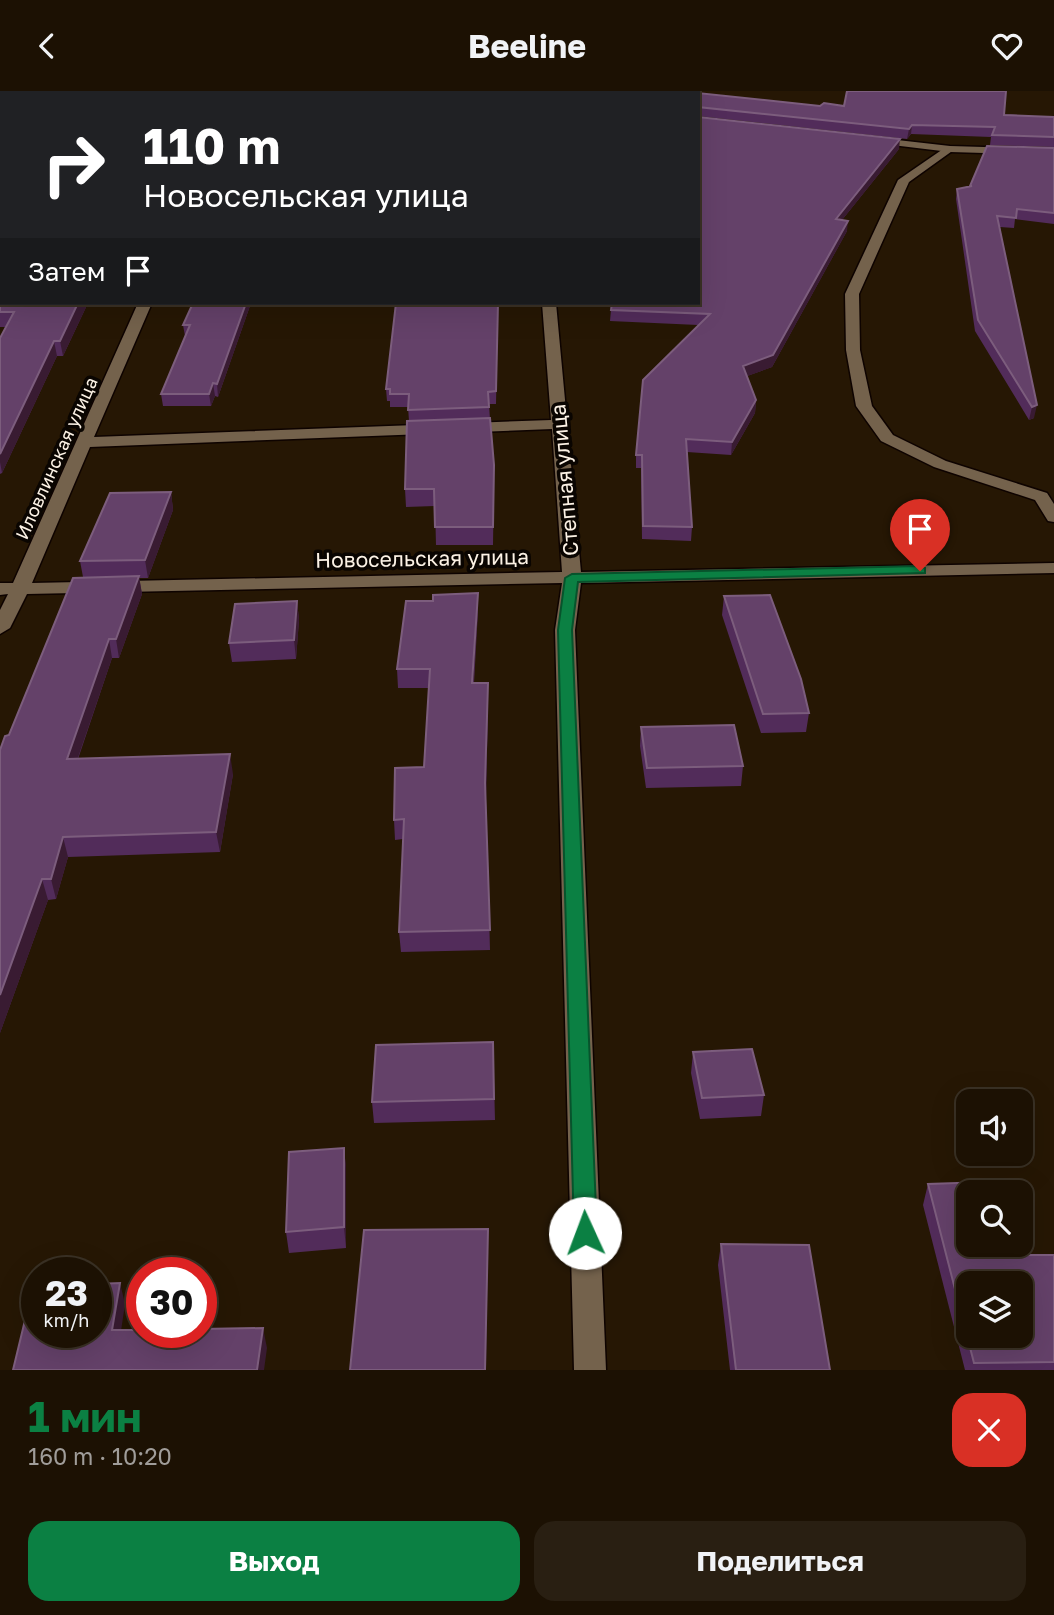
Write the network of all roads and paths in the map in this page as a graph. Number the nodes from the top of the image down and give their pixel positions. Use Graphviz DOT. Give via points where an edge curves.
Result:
graph roads {
  1 [pos="857,139"];
  2 [pos="950,149"];
  3 [pos="1054,152"];
  4 [pos="144,305"];
  5 [pos="549,305"];
  6 [pos="559,424"];
  7 [pos="85,442"];
  8 [pos="1054,517"];
  9 [pos="1054,568"];
  10 [pos="572,578"];
  11 [pos="0,589"];
  12 [pos="20,589"];
  13 [pos="0,628"];
  14 [pos="590,1370"];
  1 -- 2 [label="street"];
  2 -- 3 [label="street"];
  2 -- 8 [label="street" via="904,180 852,294 853,350 864,406 887,438 940,464 1041,497"];
  4 -- 7 [label="street, Иловлинская улица"];
  5 -- 6 [label="street, Степная улица"];
  6 -- 7 [label="street"];
  6 -- 10 [label="street, Степная улица"];
  7 -- 12 [label="street, Иловлинская улица"];
  9 -- 10 [label="street, Новосельская улица"];
  10 -- 12 [label="street, Новосельская улица"];
  10 -- 14 [label="street, Степная улица" via="565,630"];
  11 -- 12 [label="street, Новосельская улица"];
  12 -- 13 [label="street, Иловлинская улица"];
}
